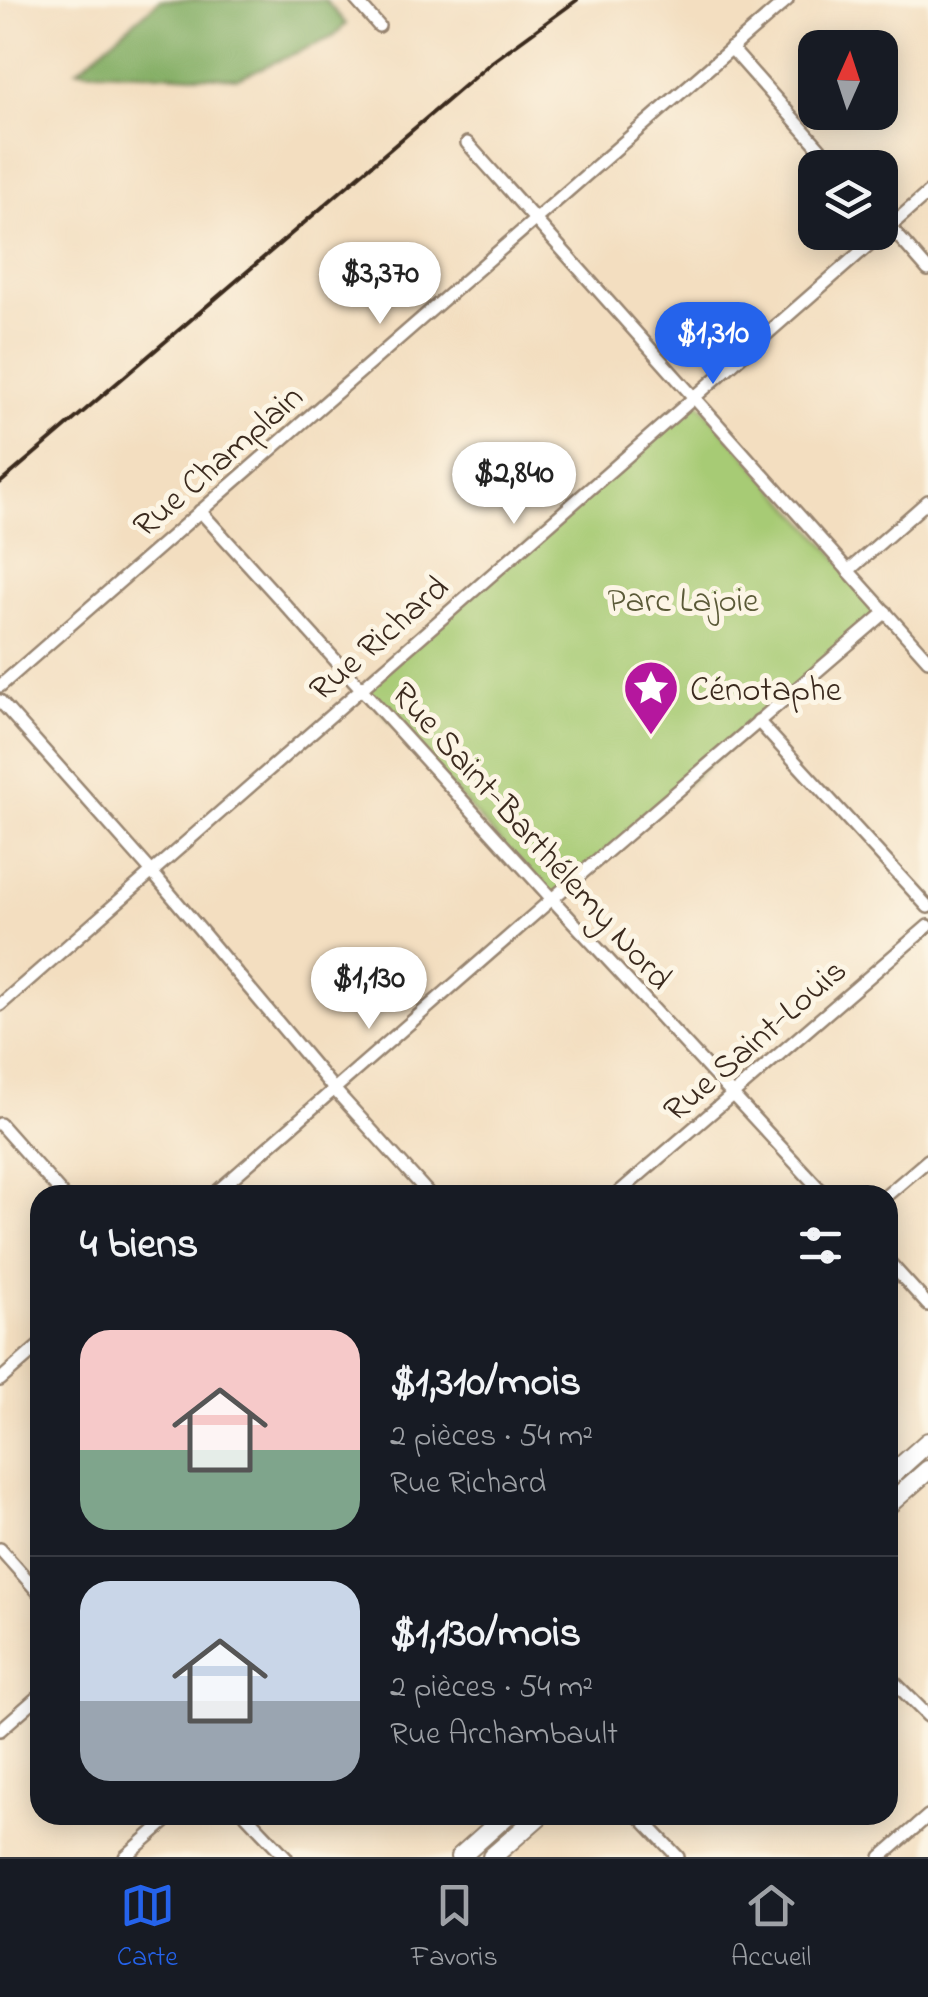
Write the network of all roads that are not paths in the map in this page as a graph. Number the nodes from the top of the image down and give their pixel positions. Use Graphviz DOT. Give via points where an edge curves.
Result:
graph roads {
  1 [pos="356,0"];
  2 [pos="786,0"];
  3 [pos="380,26"];
  4 [pos="732,48"];
  5 [pos="467,143"];
  6 [pos="822,150"];
  7 [pos="928,193"];
  8 [pos="898,218"];
  9 [pos="535,219"];
  10 [pos="898,236"];
  11 [pos="862,250"];
  12 [pos="928,270"];
  13 [pos="694,397"];
  14 [pos="928,501"];
  15 [pos="200,511"];
  16 [pos="848,571"];
  17 [pos="886,612"];
  18 [pos="928,660"];
  19 [pos="0,686"];
  20 [pos="361,688"];
  21 [pos="0,700"];
  22 [pos="758,721"];
  23 [pos="150,871"];
  24 [pos="552,899"];
  25 [pos="928,906"];
  26 [pos="928,926"];
  27 [pos="0,1004"];
  28 [pos="334,1090"];
  29 [pos="732,1094"];
  30 [pos="0,1124"];
  31 [pos="928,1160"];
  32 [pos="54,1185"];
  33 [pos="225,1185"];
  34 [pos="421,1185"];
  35 [pos="627,1185"];
  36 [pos="816,1185"];
  37 [pos="898,1186"];
  38 [pos="898,1273"];
  39 [pos="928,1305"];
  40 [pos="30,1354"];
  41 [pos="0,1380"];
  42 [pos="928,1442"];
  43 [pos="898,1469"];
  44 [pos="928,1470"];
  45 [pos="898,1496"];
  46 [pos="0,1549"];
  47 [pos="30,1583"];
  48 [pos="898,1686"];
  49 [pos="30,1704"];
  50 [pos="928,1716"];
  51 [pos="0,1730"];
  52 [pos="928,1816"];
  53 [pos="162,1825"];
  54 [pos="256,1825"];
  55 [pos="496,1825"];
  56 [pos="529,1825"];
  57 [pos="648,1825"];
  58 [pos="125,1857"];
  59 [pos="286,1857"];
  60 [pos="460,1857"];
  61 [pos="492,1857"];
  62 [pos="678,1857"];
  63 [pos="881,1857"];
  1 -- 3 [label="street"];
  2 -- 4 [label="street, Rue Champlain"];
  4 -- 6 [label="street"];
  4 -- 9 [label="street, Rue Champlain"];
  5 -- 9 [label="street"];
  7 -- 8 [label="street, Rue Richard"];
  9 -- 13 [label="street"];
  9 -- 15 [label="street, Rue Champlain"];
  10 -- 12 [label="street"];
  11 -- 13 [label="street, Rue Richard"];
  13 -- 16 [label="street"];
  13 -- 20 [label="street, Rue Richard"];
  14 -- 16 [label="street"];
  15 -- 19 [label="street, Rue Champlain"];
  15 -- 20 [label="street, Rue Saint-Barthélemy Nord"];
  16 -- 17 [label="street"];
  17 -- 18 [label="street"];
  17 -- 22 [label="street"];
  20 -- 23 [label="street, Rue Richard"];
  20 -- 24 [label="street, Rue Saint-Barthélemy Nord"];
  21 -- 23 [label="street"];
  22 -- 24 [label="street"];
  22 -- 25 [label="street"];
  23 -- 27 [label="street, Rue Richard"];
  23 -- 28 [label="street"];
  24 -- 28 [label="street"];
  24 -- 29 [label="street, Rue Saint-Barthélemy Nord"];
  26 -- 29 [label="street, Rue Saint-Louis"];
  28 -- 33 [label="street"];
  28 -- 34 [label="street"];
  29 -- 35 [label="street, Rue Saint-Louis"];
  29 -- 36 [label="street, Rue Saint-Barthélemy Nord"];
  30 -- 32 [label="street"];
  31 -- 37 [label="street"];
  38 -- 39 [label="street"];
  40 -- 41 [label="street"];
  42 -- 43 [label="main road"];
  44 -- 45 [label="main road"];
  46 -- 47 [label="street"];
  48 -- 50 [label="street"];
  49 -- 51 [label="street"];
  52 -- 63 [label="street"];
  53 -- 58 [label="street"];
  54 -- 59 [label="street"];
  55 -- 60 [label="main road"];
  56 -- 61 [label="main road"];
  57 -- 62 [label="street"];
}
